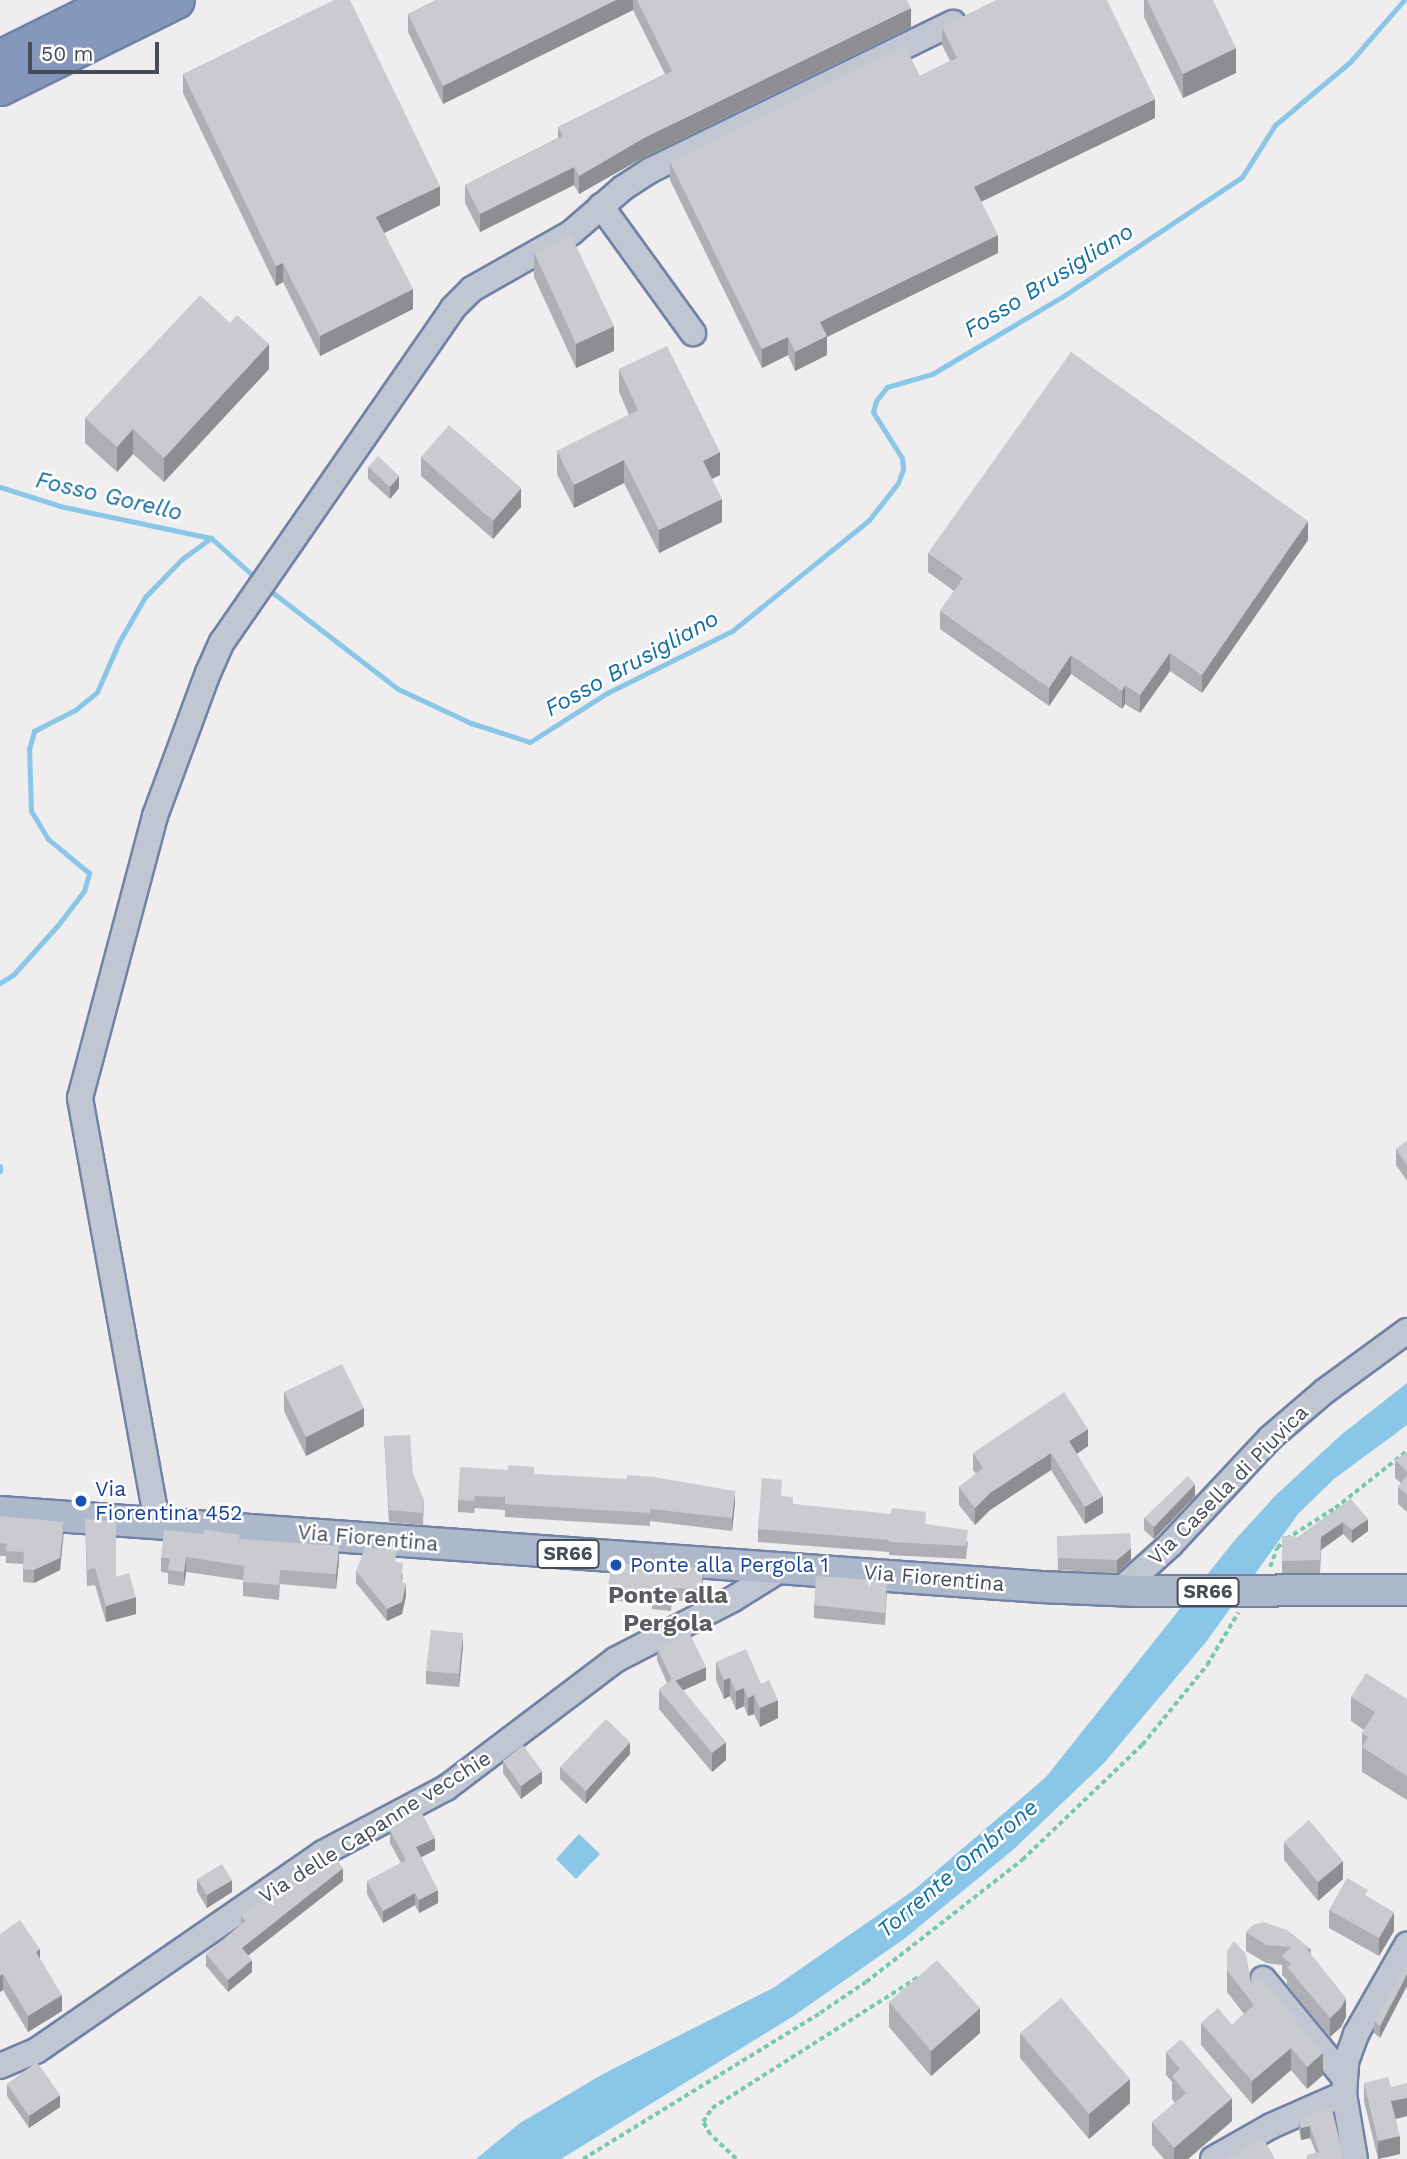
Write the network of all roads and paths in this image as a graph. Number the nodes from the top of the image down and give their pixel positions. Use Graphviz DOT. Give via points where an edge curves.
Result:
graph roads {
  1 [pos="117,0"];
  2 [pos="176,0"];
  3 [pos="953,23"];
  4 [pos="0,58"];
  5 [pos="0,87"];
  6 [pos="601,206"];
  7 [pos="693,333"];
  8 [pos="1407,1331"];
  9 [pos="1407,1451"];
  10 [pos="0,1512"];
  11 [pos="157,1522"];
  12 [pos="786,1566"];
  13 [pos="1407,1590"];
  14 [pos="1128,1591"];
  15 [pos="1264,1592"];
  16 [pos="1407,1945"];
  17 [pos="922,1974"];
  18 [pos="1263,1979"];
  19 [pos="0,2066"];
  20 [pos="1344,2085"];
  21 [pos="583,2159"];
  22 [pos="737,2159"];
  23 [pos="1213,2159"];
  24 [pos="1355,2159"];
  1 -- 4 [label="highway"];
  2 -- 5 [label="highway"];
  3 -- 6 [label="street" via="651,170"];
  6 -- 7 [label="street"];
  6 -- 11 [label="street" via="571,233 472,289 453,308 222,642 155,816 80,1098"];
  8 -- 14 [label="street, Via Casella di Piuvica" via="1270,1438"];
  9 -- 15 [label="path" via="1335,1508 1286,1539 1277,1548"];
  10 -- 11 [label="main road, Via Fiorentina / SR66"];
  11 -- 12 [label="main road, Via Fiorentina / SR66"];
  12 -- 14 [label="main road, Via Fiorentina / SR66"];
  12 -- 19 [label="street, Via delle Capanne vecchie" via="615,1660 446,1788 323,1853 36,2051"];
  13 -- 15 [label="main road, Via Fiorentina / SR66"];
  14 -- 15 [label="main road, Via Fiorentina / SR66"];
  15 -- 21 [label="path" via="1142,1745 1022,1860 866,1982"];
  16 -- 20 [label="street" via="1356,2034"];
  17 -- 22 [label="path" via="712,2108 703,2122 710,2135"];
  18 -- 20 [label="street"];
  20 -- 23 [label="street"];
  20 -- 24 [label="street"];
}
